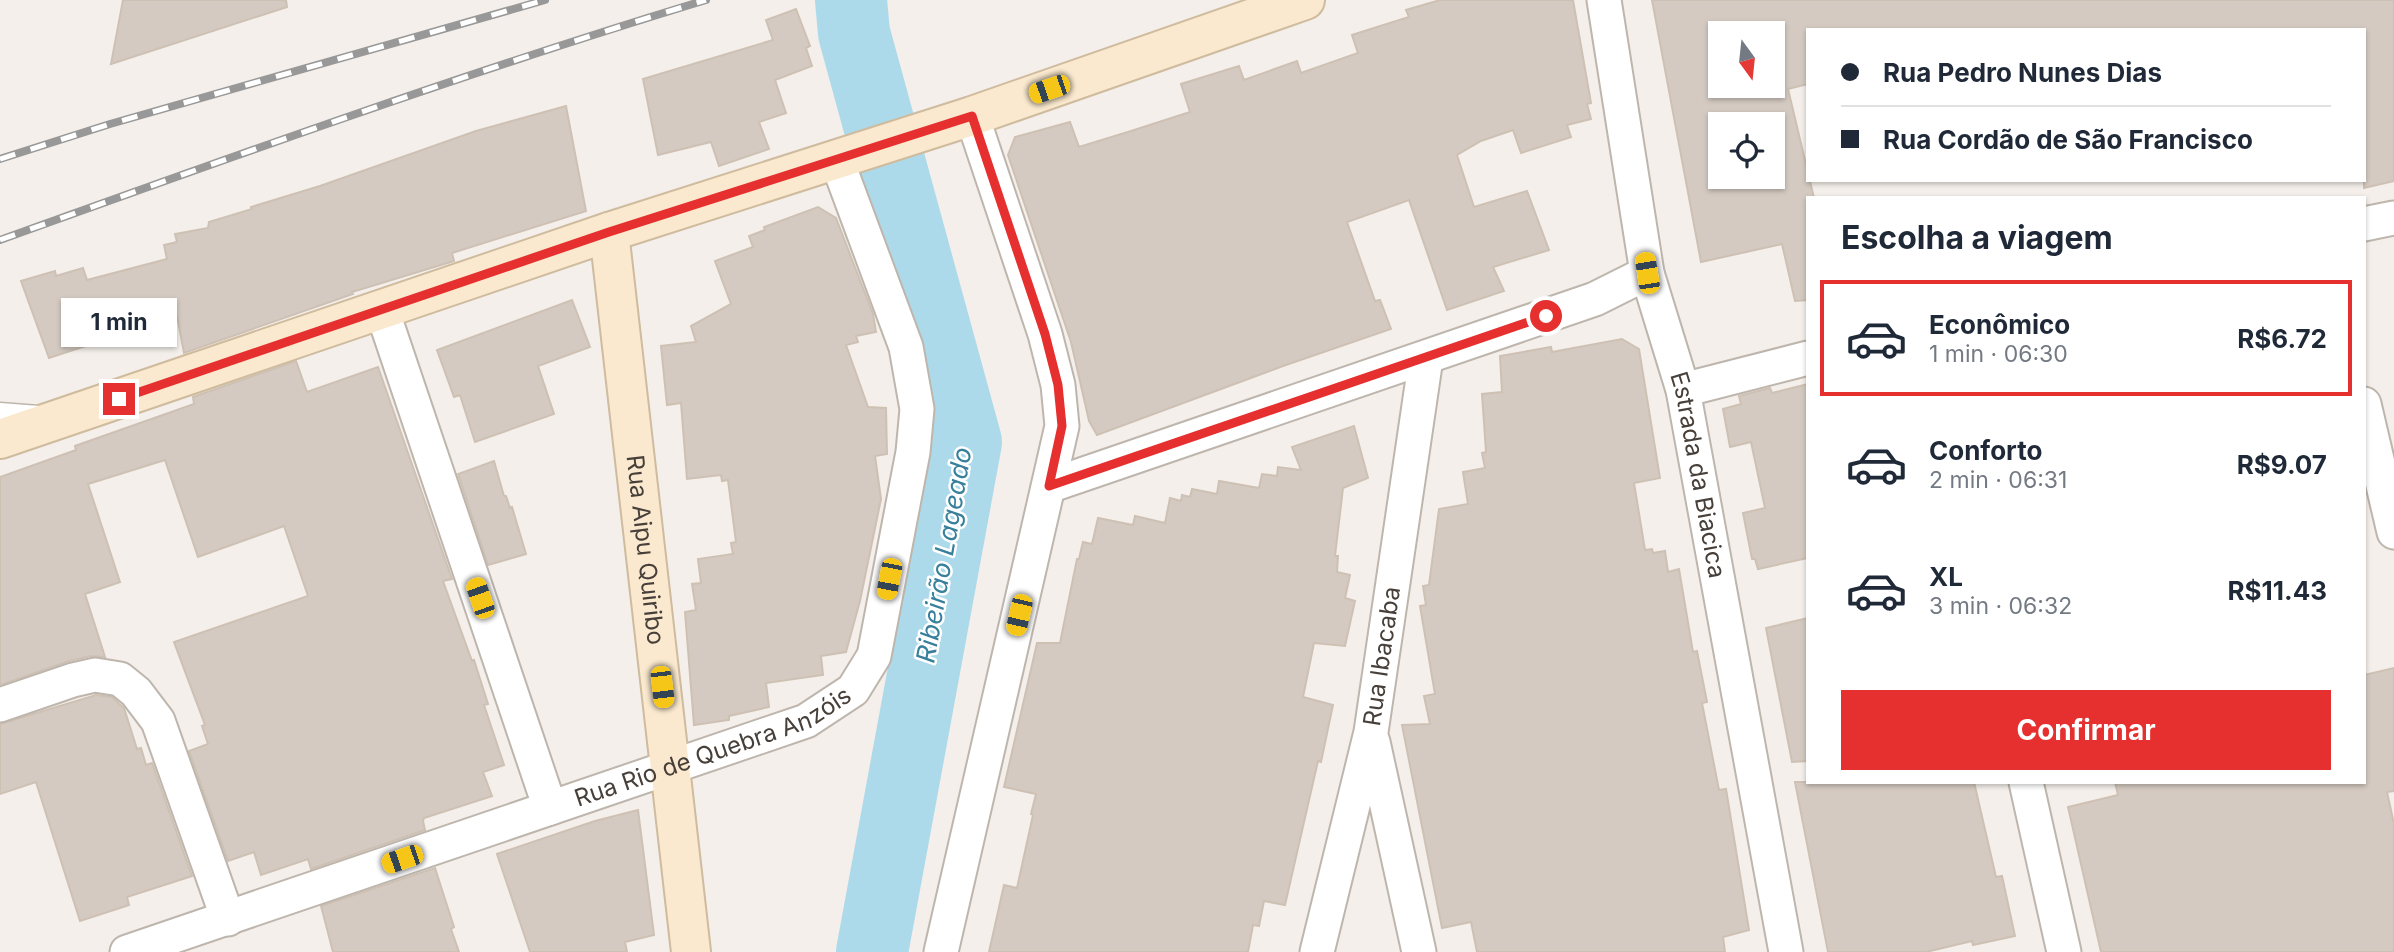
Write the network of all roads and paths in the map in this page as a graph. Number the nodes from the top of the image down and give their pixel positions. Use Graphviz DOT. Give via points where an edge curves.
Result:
graph roads {
  1 [pos="1305,0"];
  2 [pos="1604,0"];
  3 [pos="956,121"];
  4 [pos="852,156"];
  5 [pos="2394,218"];
  6 [pos="2366,224"];
  7 [pos="609,232"];
  8 [pos="1647,273"];
  9 [pos="382,310"];
  10 [pos="1426,358"];
  11 [pos="1806,359"];
  12 [pos="1683,390"];
  13 [pos="0,411"];
  14 [pos="2366,413"];
  15 [pos="67,417"];
  16 [pos="0,439"];
  17 [pos="1049,486"];
  18 [pos="2394,532"];
  19 [pos="0,705"];
  20 [pos="1371,733"];
  21 [pos="671,767"];
  22 [pos="2026,784"];
  23 [pos="551,808"];
  24 [pos="228,919"];
  25 [pos="128,952"];
  26 [pos="691,952"];
  27 [pos="941,952"];
  28 [pos="1317,952"];
  29 [pos="1419,952"];
  30 [pos="1786,952"];
  31 [pos="2064,952"];
  1 -- 3 [label="street"];
  2 -- 8 [label="street, Estrada da Biacica"];
  3 -- 4 [label="street"];
  3 -- 17 [label="street" via="1045,334 1058,385 1062,426"];
  4 -- 7 [label="street"];
  4 -- 21 [label="street, Rua Rio de Quebra Anzóis" via="906,347 917,409 874,656 853,690 806,721"];
  5 -- 6 [label="street"];
  7 -- 9 [label="street"];
  7 -- 21 [label="street, Rua Aipu Quiribo"];
  8 -- 10 [label="street" via="1595,299"];
  8 -- 12 [label="street, Estrada da Biacica"];
  9 -- 15 [label="street"];
  9 -- 23 [label="street"];
  10 -- 17 [label="street"];
  10 -- 20 [label="street, Rua Ibacaba"];
  11 -- 12 [label="street"];
  12 -- 30 [label="street, Estrada da Biacica"];
  13 -- 15 [label="lane"];
  14 -- 18 [label="street"];
  15 -- 16 [label="street"];
  17 -- 27 [label="street"];
  19 -- 24 [label="street" via="95,675 120,679 136,692 158,721"];
  20 -- 28 [label="street, Rua Ibacaba"];
  20 -- 29 [label="street"];
  21 -- 23 [label="street, Rua Rio de Quebra Anzóis"];
  21 -- 26 [label="street, Rua Aipu Quiribo"];
  22 -- 31 [label="street"];
  23 -- 24 [label="street, Rua Rio de Quebra Anzóis"];
  24 -- 25 [label="street, Rua Rio de Quebra Anzóis"];
}
